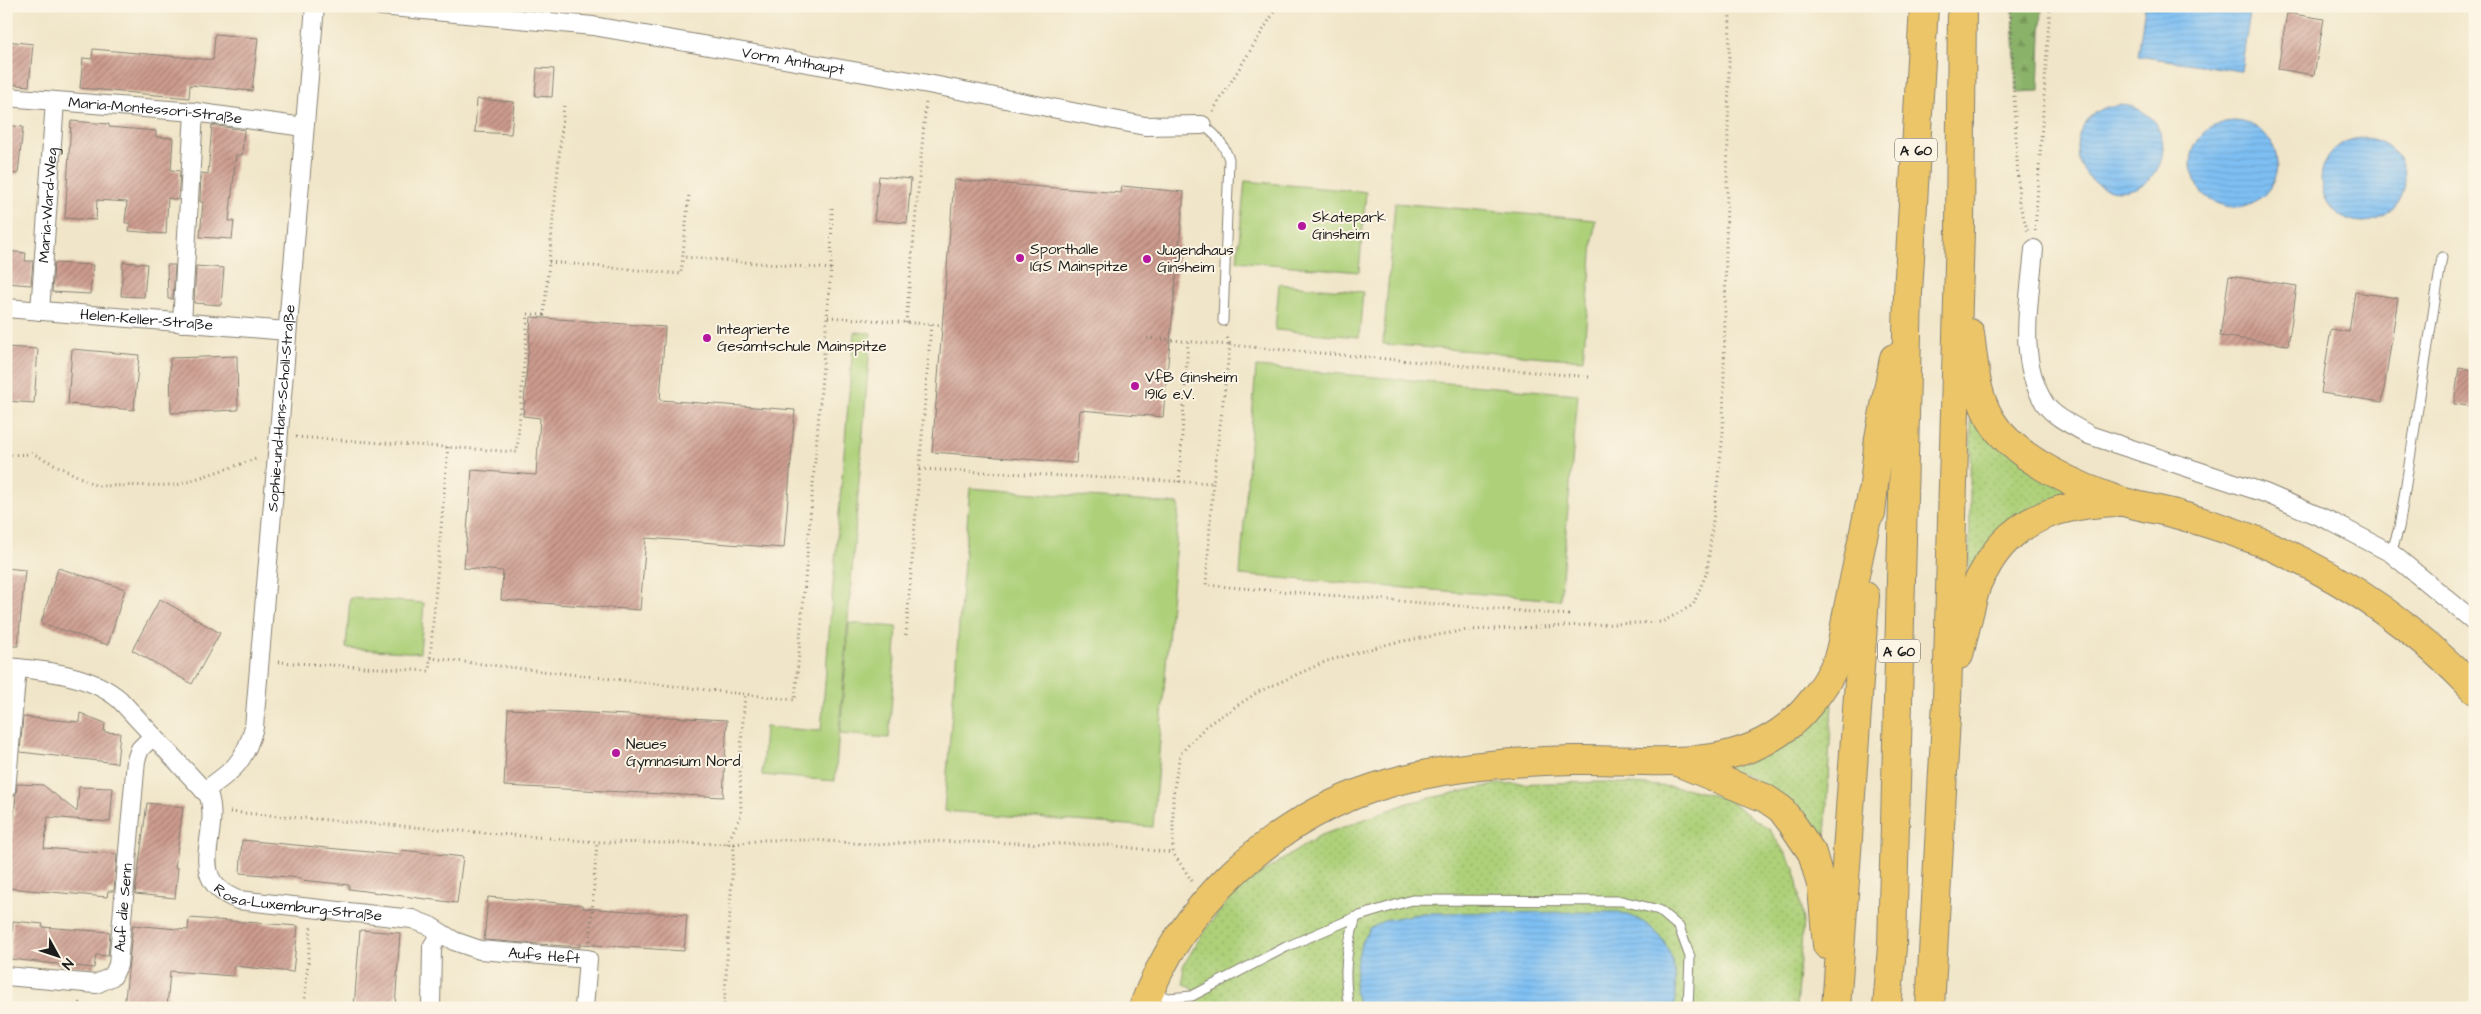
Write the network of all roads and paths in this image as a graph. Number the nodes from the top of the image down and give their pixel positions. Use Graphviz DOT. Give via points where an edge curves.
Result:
graph roads {
  1 [pos="315,6"];
  2 [pos="382,6"];
  3 [pos="1278,6"];
  4 [pos="1730,6"];
  5 [pos="1924,6"];
  6 [pos="1962,6"];
  7 [pos="2010,6"];
  8 [pos="2050,6"];
  9 [pos="928,84"];
  10 [pos="6,97"];
  11 [pos="55,100"];
  12 [pos="564,105"];
  13 [pos="194,112"];
  14 [pos="1202,125"];
  15 [pos="304,127"];
  16 [pos="689,194"];
  17 [pos="832,207"];
  18 [pos="1960,230"];
  19 [pos="2034,249"];
  20 [pos="682,257"];
  21 [pos="2442,257"];
  22 [pos="549,262"];
  23 [pos="831,269"];
  24 [pos="1908,294"];
  25 [pos="6,308"];
  26 [pos="40,311"];
  27 [pos="828,317"];
  28 [pos="1223,321"];
  29 [pos="182,323"];
  30 [pos="906,323"];
  31 [pos="931,325"];
  32 [pos="942,325"];
  33 [pos="287,331"];
  34 [pos="1147,338"];
  35 [pos="1188,342"];
  36 [pos="1230,345"];
  37 [pos="1590,377"];
  38 [pos="278,444"];
  39 [pos="448,446"];
  40 [pos="6,455"];
  41 [pos="920,469"];
  42 [pos="1179,482"];
  43 [pos="1213,483"];
  44 [pos="1872,494"];
  45 [pos="2123,502"];
  46 [pos="2391,553"];
  47 [pos="1569,615"];
  48 [pos="2475,622"];
  49 [pos="906,635"];
  50 [pos="430,658"];
  51 [pos="261,661"];
  52 [pos="11,667"];
  53 [pos="2475,690"];
  54 [pos="744,694"];
  55 [pos="1947,700"];
  56 [pos="153,736"];
  57 [pos="1679,762"];
  58 [pos="6,790"];
  59 [pos="204,791"];
  60 [pos="210,810"];
  61 [pos="597,842"];
  62 [pos="727,844"];
  63 [pos="734,844"];
  64 [pos="1173,854"];
  65 [pos="1210,897"];
  66 [pos="312,908"];
  67 [pos="1356,917"];
  68 [pos="440,933"];
  69 [pos="480,950"];
  70 [pos="588,959"];
  71 [pos="6,976"];
  72 [pos="1146,1000"];
  73 [pos="304,1008"];
  74 [pos="431,1008"];
  75 [pos="584,1008"];
  76 [pos="724,1008"];
  77 [pos="1348,1008"];
  78 [pos="1688,1008"];
  79 [pos="1831,1008"];
  80 [pos="1836,1008"];
  81 [pos="1887,1008"];
  82 [pos="1930,1008"];
  1 -- 15 [label="street, Sophie-und-Hans-Scholl-Straße"];
  2 -- 9 [label="street, Vorm Anthaupt" via="594,26"];
  3 -- 14 [label="path"];
  4 -- 64 [label="path" via="1723,435 1707,572 1693,605 1662,622 1467,630 1392,642 1327,661 1258,692 1207,725 1180,754 1173,794"];
  5 -- 24 [label="highway, A 60"];
  6 -- 18 [label="highway"];
  7 -- 19 [label="path" via="2019,202"];
  8 -- 19 [label="path"];
  9 -- 14 [label="street, Vorm Anthaupt" via="1145,126"];
  9 -- 30 [label="path"];
  10 -- 11 [label="street, Maria-Montessori-Straße"];
  11 -- 13 [label="street, Maria-Montessori-Straße"];
  11 -- 26 [label="street, Maria-Ward-Weg"];
  12 -- 22 [label="path"];
  13 -- 15 [label="street, Maria-Montessori-Straße"];
  13 -- 29 [label="street"];
  14 -- 28 [label="lane" via="1213,131 1223,143 1229,160"];
  15 -- 33 [label="street, Sophie-und-Hans-Scholl-Straße"];
  16 -- 20 [label="path"];
  17 -- 23 [label="path"];
  18 -- 45 [label="highway" via="1978,390 1992,421 2017,450 2050,472"];
  18 -- 55 [label="highway"];
  19 -- 46 [label="street" via="2028,358 2046,405 2065,421 2089,434 2265,493 2330,521"];
  20 -- 22 [label="path" via="680,274"];
  20 -- 23 [label="path"];
  21 -- 46 [label="lane" via="2399,528"];
  22 -- 39 [label="path" via="544,315 528,314 517,452"];
  23 -- 27 [label="path"];
  24 -- 44 [label="highway" via="1888,384"];
  24 -- 81 [label="highway, A 60" via="1892,947"];
  25 -- 26 [label="street, Helen-Keller-Straße"];
  26 -- 29 [label="street, Helen-Keller-Straße"];
  27 -- 30 [label="path"];
  27 -- 54 [label="path" via="795,700"];
  28 -- 36 [label="path"];
  29 -- 33 [label="street, Helen-Keller-Straße"];
  30 -- 31 [label="path"];
  31 -- 32 [label="path"];
  31 -- 41 [label="path"];
  33 -- 38 [label="street, Sophie-und-Hans-Scholl-Straße"];
  34 -- 35 [label="path"];
  35 -- 36 [label="path"];
  35 -- 42 [label="path"];
  36 -- 37 [label="path"];
  36 -- 43 [label="path"];
  38 -- 39 [label="path"];
  38 -- 40 [label="path" via="177,485 97,486 34,454"];
  38 -- 51 [label="street, Sophie-und-Hans-Scholl-Straße"];
  39 -- 50 [label="path"];
  41 -- 42 [label="path"];
  41 -- 49 [label="path"];
  42 -- 43 [label="path"];
  43 -- 47 [label="path" via="1206,584"];
  44 -- 57 [label="highway" via="1838,658 1810,704 1794,722 1747,750"];
  44 -- 80 [label="highway"];
  45 -- 53 [label="highway" via="2224,529 2273,547 2318,570 2366,598 2416,634"];
  45 -- 55 [label="highway" via="2062,508 2041,515 2018,529 1997,548 1978,582"];
  46 -- 48 [label="street"];
  50 -- 51 [label="path" via="429,671"];
  50 -- 54 [label="path"];
  51 -- 59 [label="street, Sophie-und-Hans-Scholl-Straße" via="249,747 232,772"];
  52 -- 56 [label="street, Rosa-Luxemburg-Straße" via="89,680 108,689"];
  52 -- 58 [label="street"];
  54 -- 62 [label="path" via="740,815"];
  55 -- 82 [label="highway"];
  56 -- 59 [label="street, Rosa-Luxemburg-Straße"];
  56 -- 71 [label="street, Auf die Senn" via="140,749 136,760 118,965 113,976 96,984"];
  57 -- 65 [label="highway" via="1528,762 1472,767 1373,788 1293,826 1256,853"];
  57 -- 79 [label="highway" via="1764,798 1781,809 1812,853 1822,888"];
  59 -- 60 [label="street, Rosa-Luxemburg-Straße" via="209,796"];
  60 -- 61 [label="path"];
  60 -- 66 [label="street, Rosa-Luxemburg-Straße" via="207,865 217,888 238,900"];
  61 -- 62 [label="path"];
  61 -- 70 [label="path"];
  62 -- 63 [label="path"];
  63 -- 64 [label="path" via="763,840 814,840 878,845 924,841 1108,845"];
  63 -- 76 [label="path"];
  64 -- 65 [label="path" via="1188,878"];
  65 -- 72 [label="highway" via="1179,939"];
  66 -- 68 [label="street, Rosa-Luxemburg-Straße" via="412,919"];
  66 -- 73 [label="path"];
  67 -- 72 [label="lane" via="1286,947 1192,996"];
  67 -- 77 [label="lane" via="1347,945 1344,980"];
  67 -- 78 [label="lane" via="1412,900 1622,901 1659,910 1679,927 1690,958"];
  68 -- 69 [label="street, Rosa-Luxemburg-Straße"];
  68 -- 74 [label="street" via="432,947"];
  69 -- 70 [label="street, Aufs Heft"];
  70 -- 75 [label="street, Aufs Heft"];
}
